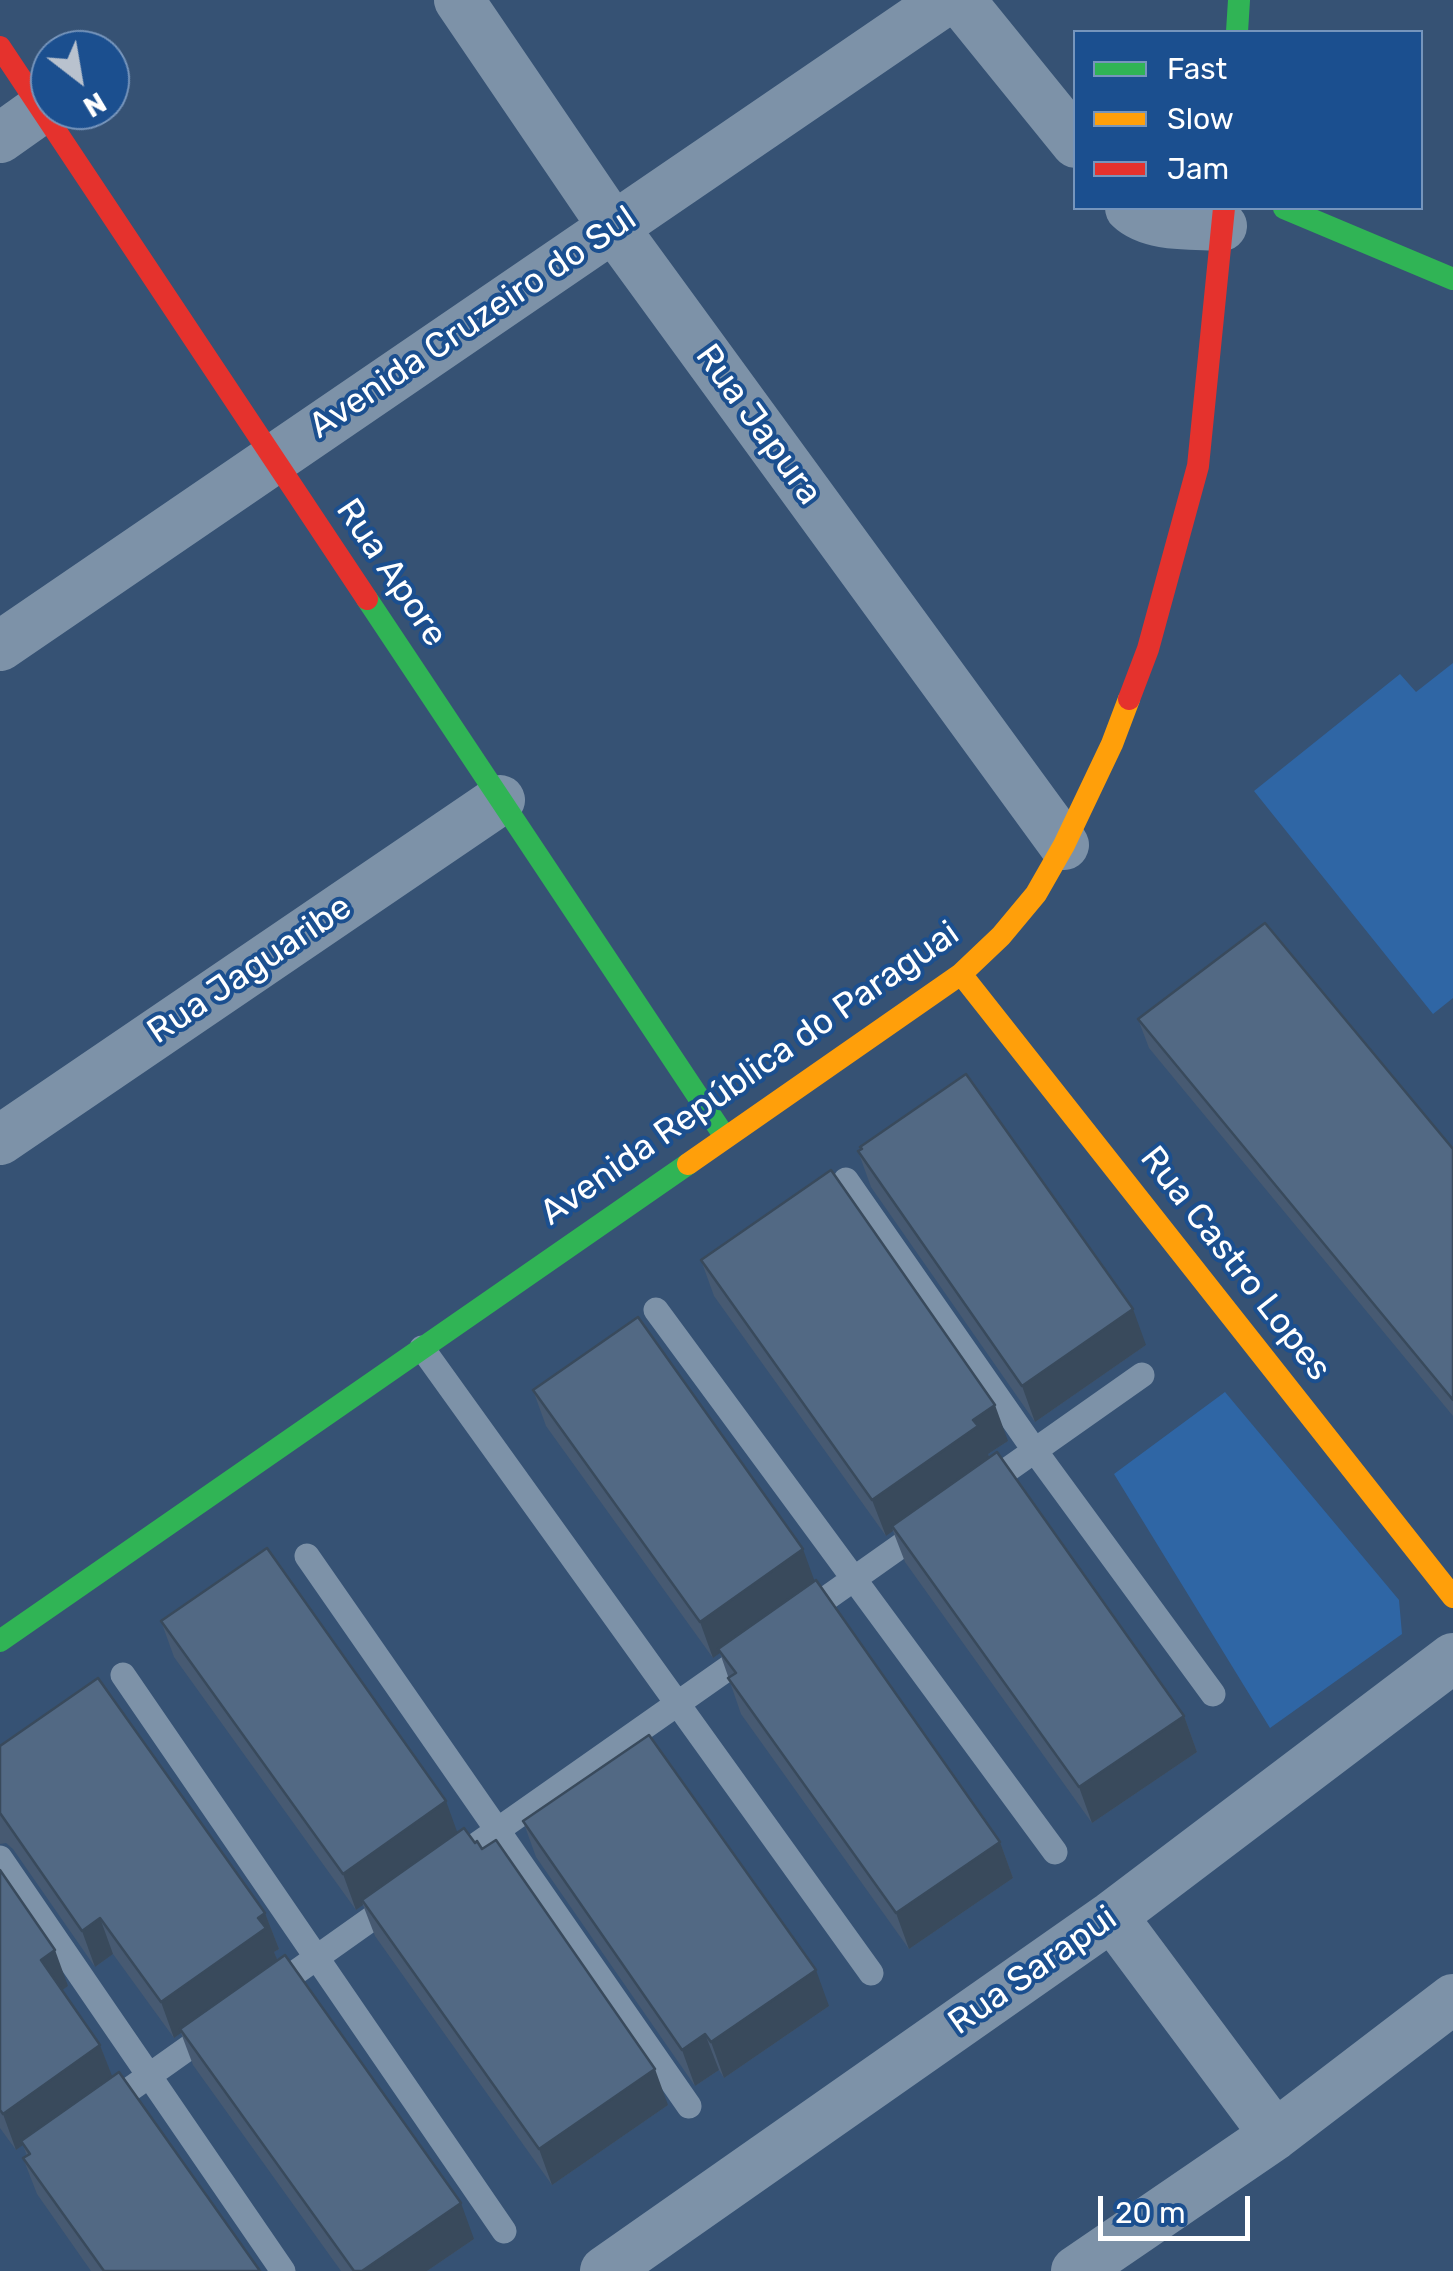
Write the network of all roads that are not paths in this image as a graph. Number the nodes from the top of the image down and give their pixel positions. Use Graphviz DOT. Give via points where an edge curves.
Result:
graph roads {
  1 [pos="459,0"];
  2 [pos="946,0"];
  3 [pos="960,0"];
  4 [pos="1239,0"];
  5 [pos="1237,30"];
  6 [pos="0,47"];
  7 [pos="30,91"];
  8 [pos="30,117"];
  9 [pos="56,130"];
  10 [pos="0,138"];
  11 [pos="1073,139"];
  12 [pos="1132,210"];
  13 [pos="1289,210"];
  14 [pos="1223,217"];
  15 [pos="614,228"];
  16 [pos="1453,279"];
  17 [pos="274,459"];
  18 [pos="0,646"];
  19 [pos="500,800"];
  20 [pos="1064,845"];
  21 [pos="961,974"];
  22 [pos="725,1137"];
  23 [pos="0,1140"];
  24 [pos="846,1180"];
  25 [pos="656,1310"];
  26 [pos="422,1348"];
  27 [pos="1142,1374"];
  28 [pos="1034,1451"];
  29 [pos="307,1556"];
  30 [pos="854,1579"];
  31 [pos="1453,1597"];
  32 [pos="0,1641"];
  33 [pos="1453,1658"];
  34 [pos="123,1675"];
  35 [pos="1213,1694"];
  36 [pos="677,1704"];
  37 [pos="498,1830"];
  38 [pos="1055,1852"];
  39 [pos="0,1858"];
  40 [pos="1112,1916"];
  41 [pos="317,1958"];
  42 [pos="871,1973"];
  43 [pos="1453,1999"];
  44 [pos="148,2076"];
  45 [pos="688,2106"];
  46 [pos="86,2120"];
  47 [pos="1275,2134"];
  48 [pos="504,2230"];
  49 [pos="283,2271"];
  50 [pos="605,2271"];
  51 [pos="1076,2271"];
  1 -- 15 [label="street, Rua Japura"];
  2 -- 15 [label="street, Avenida Cruzeiro do Sul"];
  3 -- 11 [label="street"];
  4 -- 5 [label="main road"];
  6 -- 7 [label="main road, Rua Apore"];
  8 -- 10 [label="street"];
  9 -- 17 [label="main road, Rua Apore"];
  12 -- 14 [label="street" via="1158,220"];
  13 -- 16 [label="main road"];
  14 -- 20 [label="main road, Avenida República do Paraguai" via="1198,466 1148,649"];
  15 -- 17 [label="street, Avenida Cruzeiro do Sul"];
  15 -- 20 [label="street, Rua Japura"];
  17 -- 18 [label="street, Avenida Cruzeiro do Sul"];
  17 -- 19 [label="main road, Rua Apore"];
  19 -- 22 [label="main road, Rua Apore"];
  19 -- 23 [label="street, Rua Jaguaribe"];
  20 -- 21 [label="main road, Avenida República do Paraguai" via="1036,894"];
  21 -- 22 [label="main road, Avenida República do Paraguai"];
  21 -- 31 [label="main road, Rua Castro Lopes"];
  22 -- 26 [label="main road, Avenida República do Paraguai"];
  24 -- 28 [label="lane"];
  25 -- 30 [label="lane"];
  26 -- 32 [label="main road, Avenida República do Paraguai"];
  26 -- 36 [label="lane"];
  27 -- 28 [label="lane"];
  28 -- 30 [label="lane"];
  28 -- 35 [label="lane"];
  29 -- 37 [label="lane"];
  30 -- 36 [label="lane"];
  30 -- 38 [label="lane"];
  33 -- 40 [label="street, Rua Sarapui"];
  34 -- 41 [label="lane"];
  36 -- 37 [label="lane"];
  36 -- 42 [label="lane"];
  37 -- 41 [label="lane"];
  37 -- 45 [label="lane"];
  39 -- 44 [label="lane"];
  40 -- 47 [label="street"];
  40 -- 50 [label="street, Rua Sarapui"];
  41 -- 44 [label="lane"];
  41 -- 48 [label="lane"];
  43 -- 47 [label="street"];
  44 -- 46 [label="lane"];
  44 -- 49 [label="lane"];
  47 -- 51 [label="street"];
}
